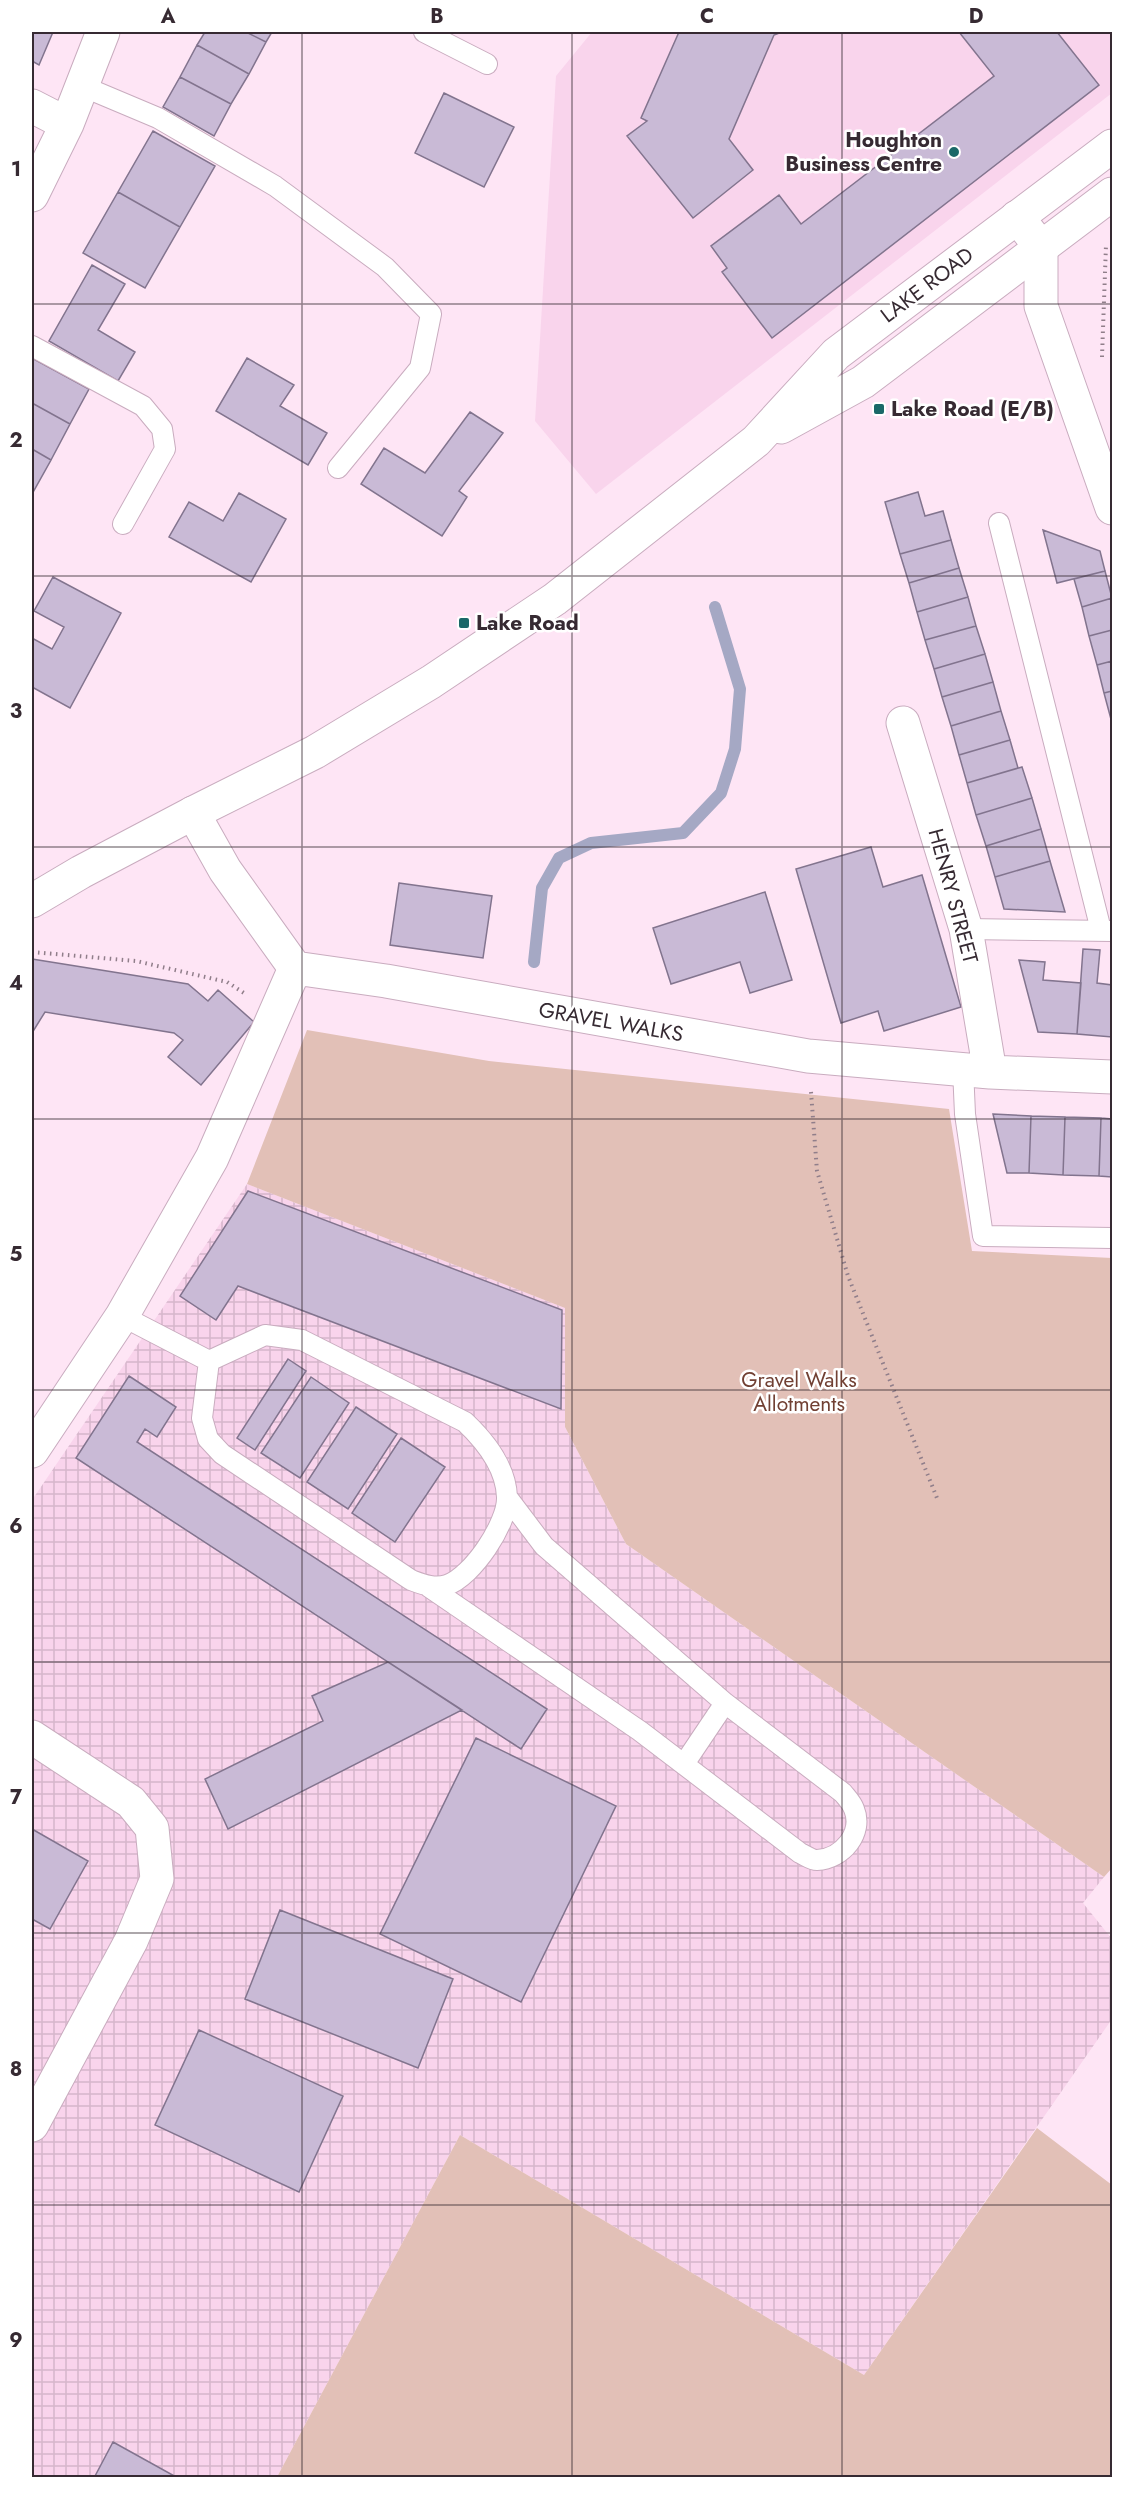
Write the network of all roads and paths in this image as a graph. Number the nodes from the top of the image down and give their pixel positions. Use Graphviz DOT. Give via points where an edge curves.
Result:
graph roads {
  1 [pos="103,32"];
  2 [pos="424,32"];
  3 [pos="487,64"];
  4 [pos="82,86"];
  5 [pos="32,106"];
  6 [pos="67,124"];
  7 [pos="1113,146"];
  8 [pos="1113,194"];
  9 [pos="32,195"];
  10 [pos="1017,217"];
  11 [pos="1106,240"];
  12 [pos="1041,247"];
  13 [pos="32,346"];
  14 [pos="1104,363"];
  15 [pos="756,441"];
  16 [pos="338,468"];
  17 [pos="1113,508"];
  18 [pos="999,523"];
  19 [pos="123,524"];
  20 [pos="903,723"];
  21 [pos="193,813"];
  22 [pos="32,901"];
  23 [pos="966,929"];
  24 [pos="1107,930"];
  25 [pos="32,952"];
  26 [pos="295,968"];
  27 [pos="274,1014"];
  28 [pos="808,1056"];
  29 [pos="976,1071"];
  30 [pos="1113,1077"];
  31 [pos="1113,1238"];
  32 [pos="122,1316"];
  33 [pos="209,1361"];
  34 [pos="32,1450"];
  35 [pos="507,1497"];
  36 [pos="938,1498"];
  37 [pos="429,1587"];
  38 [pos="725,1703"];
  39 [pos="32,1737"];
  40 [pos="684,1764"];
  41 [pos="32,2125"];
  1 -- 4 [label="street"];
  2 -- 3 [label="lane"];
  4 -- 6 [label="street"];
  4 -- 16 [label="lane" via="158,118 275,186 385,267 431,314 420,368"];
  5 -- 6 [label="street"];
  6 -- 9 [label="street"];
  7 -- 10 [label="street, LAKE ROAD"];
  8 -- 12 [label="street, LAKE ROAD"];
  10 -- 12 [label="street"];
  10 -- 15 [label="street, LAKE ROAD" via="836,354"];
  11 -- 14 [label="path" via="1101,353"];
  12 -- 15 [label="street, LAKE ROAD" via="863,382"];
  12 -- 17 [label="street" via="1041,306"];
  13 -- 19 [label="lane" via="143,406 162,429 165,449"];
  15 -- 21 [label="street, LAKE ROAD" via="555,599 431,682 315,752"];
  18 -- 24 [label="lane"];
  20 -- 23 [label="street, HENRY STREET"];
  21 -- 22 [label="street, LAKE ROAD"];
  21 -- 26 [label="street" via="225,870"];
  23 -- 24 [label="lane"];
  23 -- 29 [label="street, HENRY STREET"];
  25 -- 27 [label="path" via="136,961 227,982"];
  26 -- 27 [label="street"];
  26 -- 28 [label="street, GRAVEL WALKS"];
  27 -- 32 [label="street" via="212,1158"];
  28 -- 29 [label="street, GRAVEL WALKS"];
  28 -- 36 [label="path" via="817,1171 848,1276"];
  29 -- 30 [label="street, GRAVEL WALKS"];
  29 -- 31 [label="lane" via="965,1114 983,1236"];
  32 -- 33 [label="lane"];
  32 -- 34 [label="street"];
  33 -- 35 [label="lane" via="266,1335 302,1340 465,1422 486,1442 499,1467"];
  33 -- 37 [label="lane" via="202,1418 208,1440 222,1454 411,1580"];
  35 -- 37 [label="lane" via="498,1528 482,1553 462,1576 447,1585"];
  35 -- 38 [label="lane" via="544,1546"];
  37 -- 40 [label="lane"];
  38 -- 40 [label="lane"];
  38 -- 40 [label="lane" via="843,1792 855,1810 856,1828 849,1845 833,1857 815,1860 800,1853"];
  39 -- 41 [label="street" via="131,1802 152,1828 158,1879 131,1941"];
}
